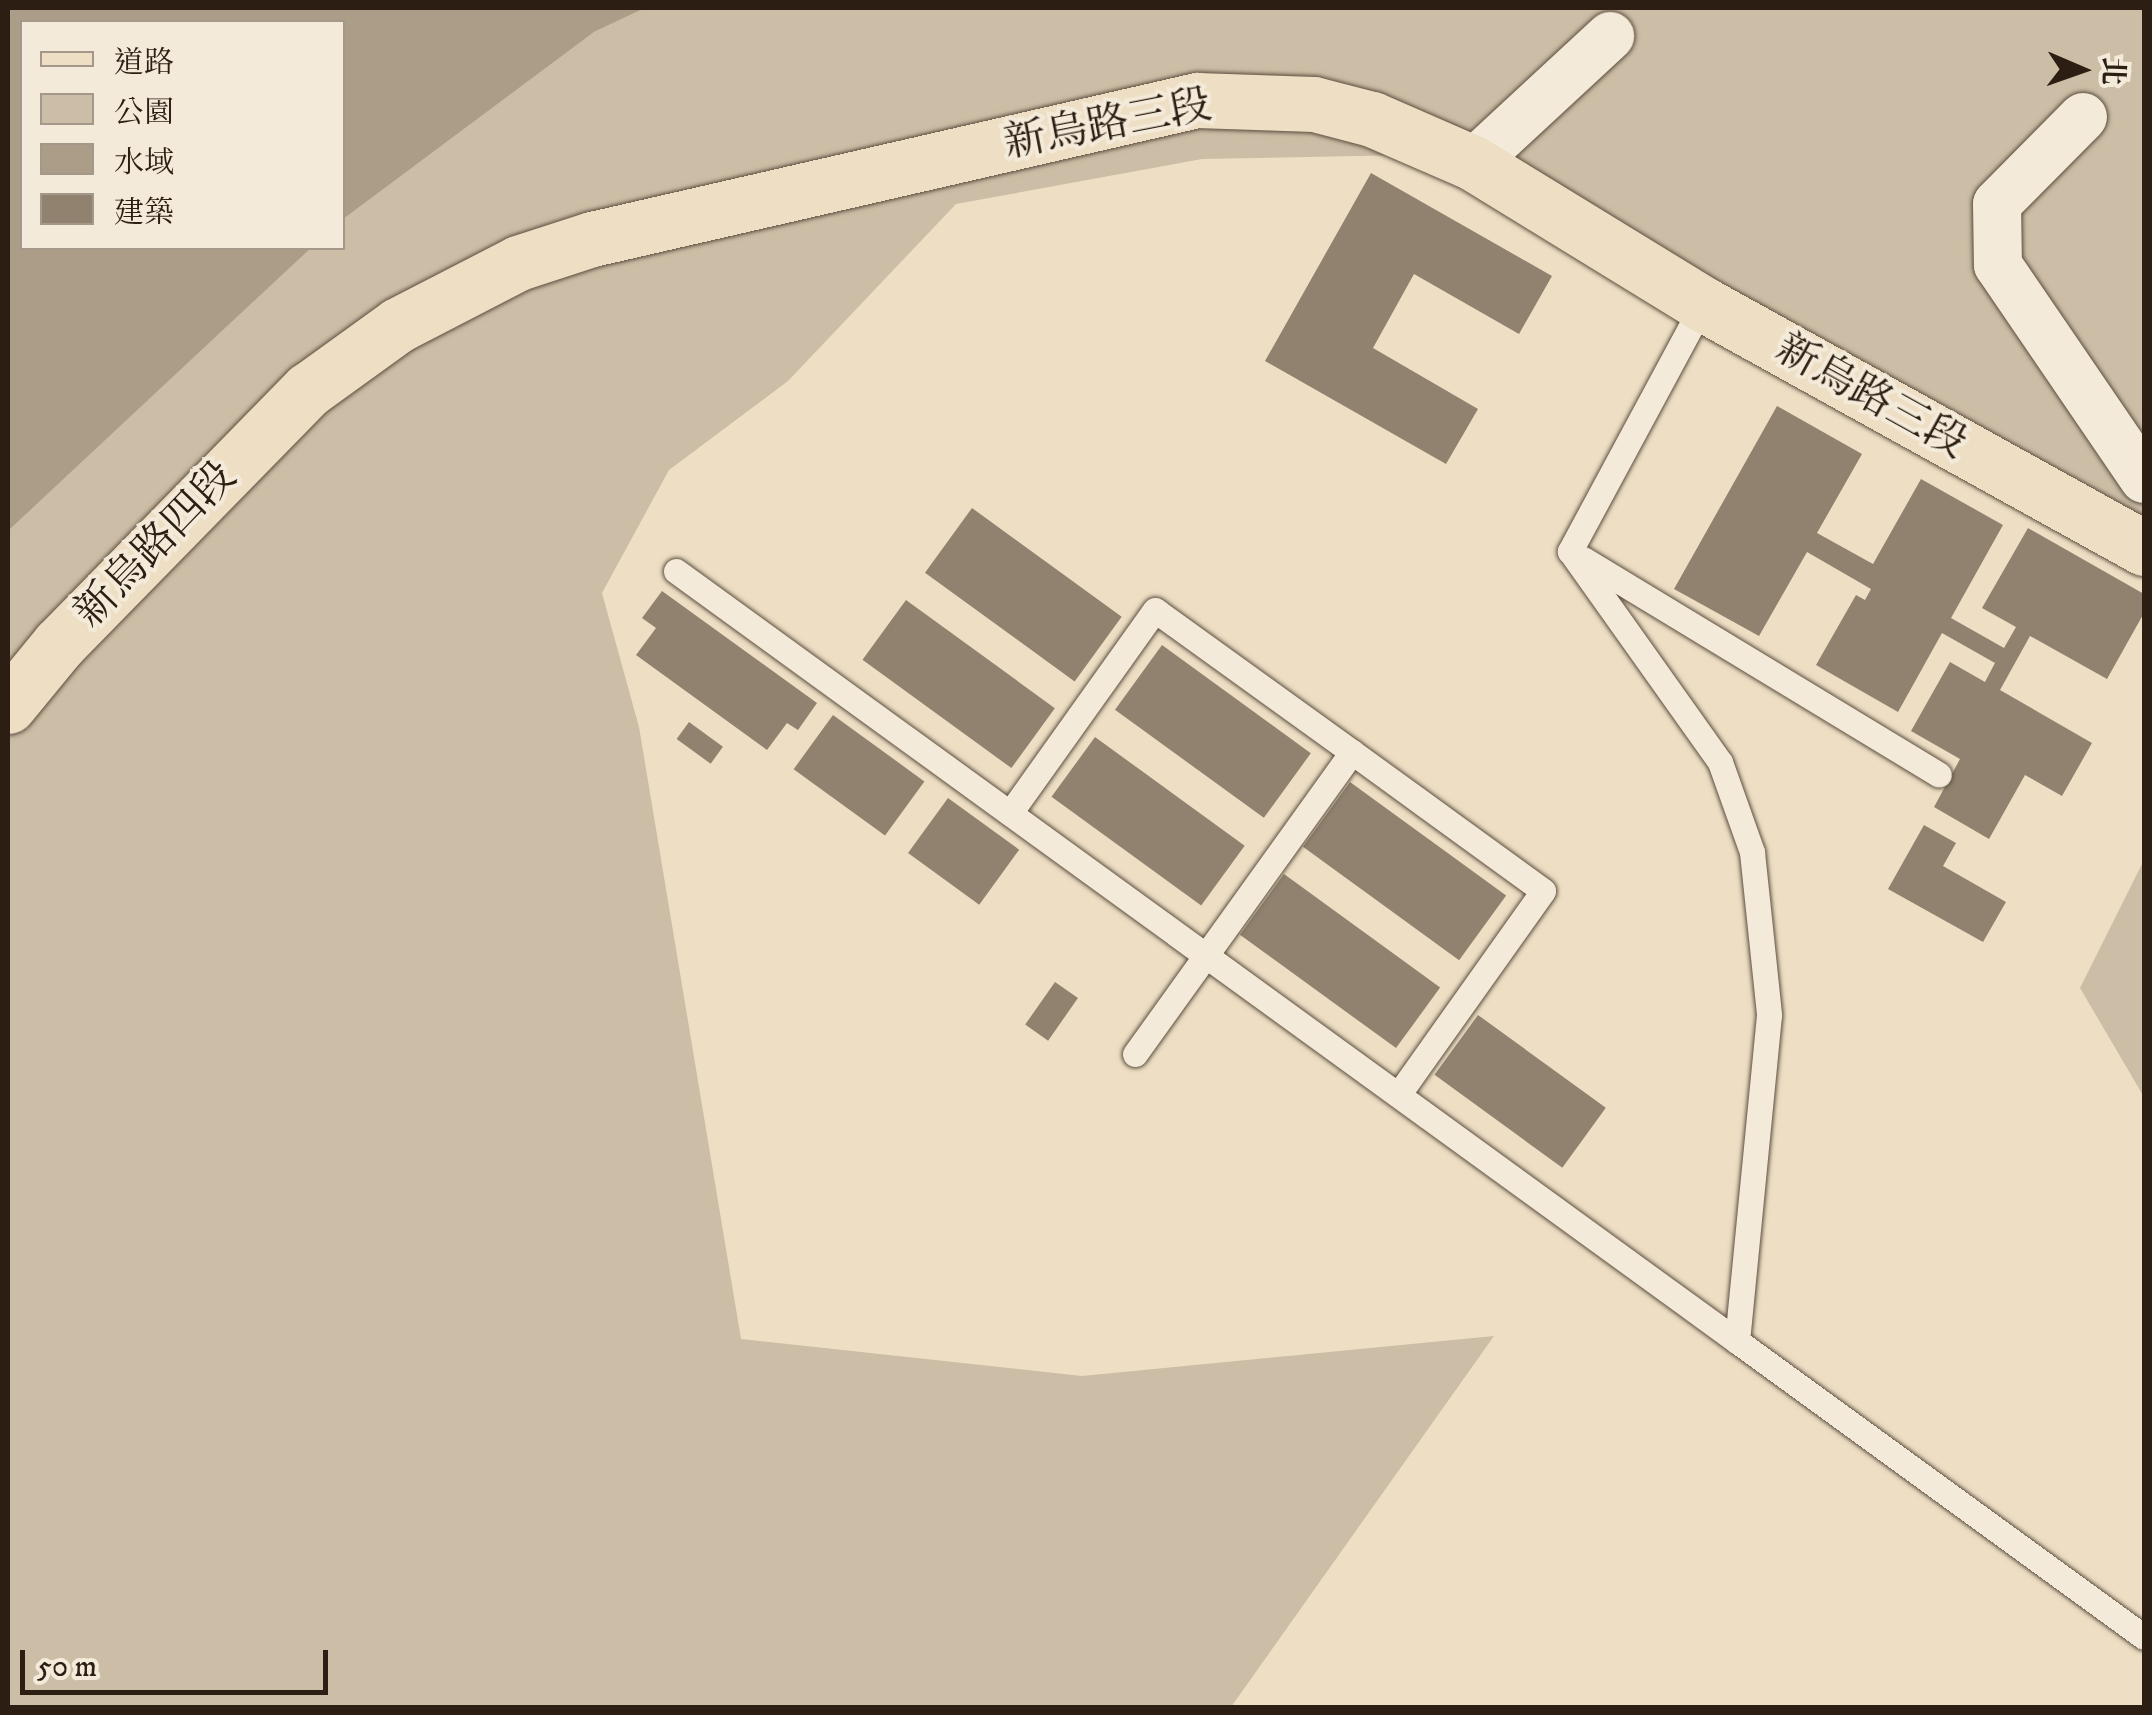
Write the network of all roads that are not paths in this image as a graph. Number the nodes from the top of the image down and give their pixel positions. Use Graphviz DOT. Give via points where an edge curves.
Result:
graph roads {
  1 [pos="1610,36"];
  2 [pos="2083,117"];
  3 [pos="1473,163"];
  4 [pos="1703,304"];
  5 [pos="308,390"];
  6 [pos="2144,479"];
  7 [pos="2144,548"];
  8 [pos="1570,551"];
  9 [pos="676,571"];
  10 [pos="8,706"];
  11 [pos="1352,752"];
  12 [pos="1940,775"];
  13 [pos="1010,813"];
  14 [pos="1206,956"];
  15 [pos="1135,1054"];
  16 [pos="1398,1094"];
  17 [pos="1737,1341"];
  18 [pos="2144,1637"];
  1 -- 3 [label="street"];
  2 -- 6 [label="street" via="1997,204 1998,265"];
  3 -- 4 [label="main road, 新烏路三段"];
  3 -- 5 [label="main road, 新烏路三段" via="1372,119 1314,104 1197,100 555,251 398,326"];
  4 -- 7 [label="main road, 新烏路三段"];
  4 -- 8 [label="lane"];
  5 -- 10 [label="main road, 新烏路四段"];
  8 -- 12 [label="lane"];
  8 -- 17 [label="lane" via="1720,762 1752,852 1769,1015"];
  9 -- 13 [label="lane"];
  11 -- 13 [label="lane" via="1155,610"];
  11 -- 14 [label="lane"];
  11 -- 16 [label="lane" via="1544,891"];
  13 -- 14 [label="lane"];
  14 -- 15 [label="lane"];
  14 -- 16 [label="lane"];
  16 -- 17 [label="lane"];
  17 -- 18 [label="lane"];
}
